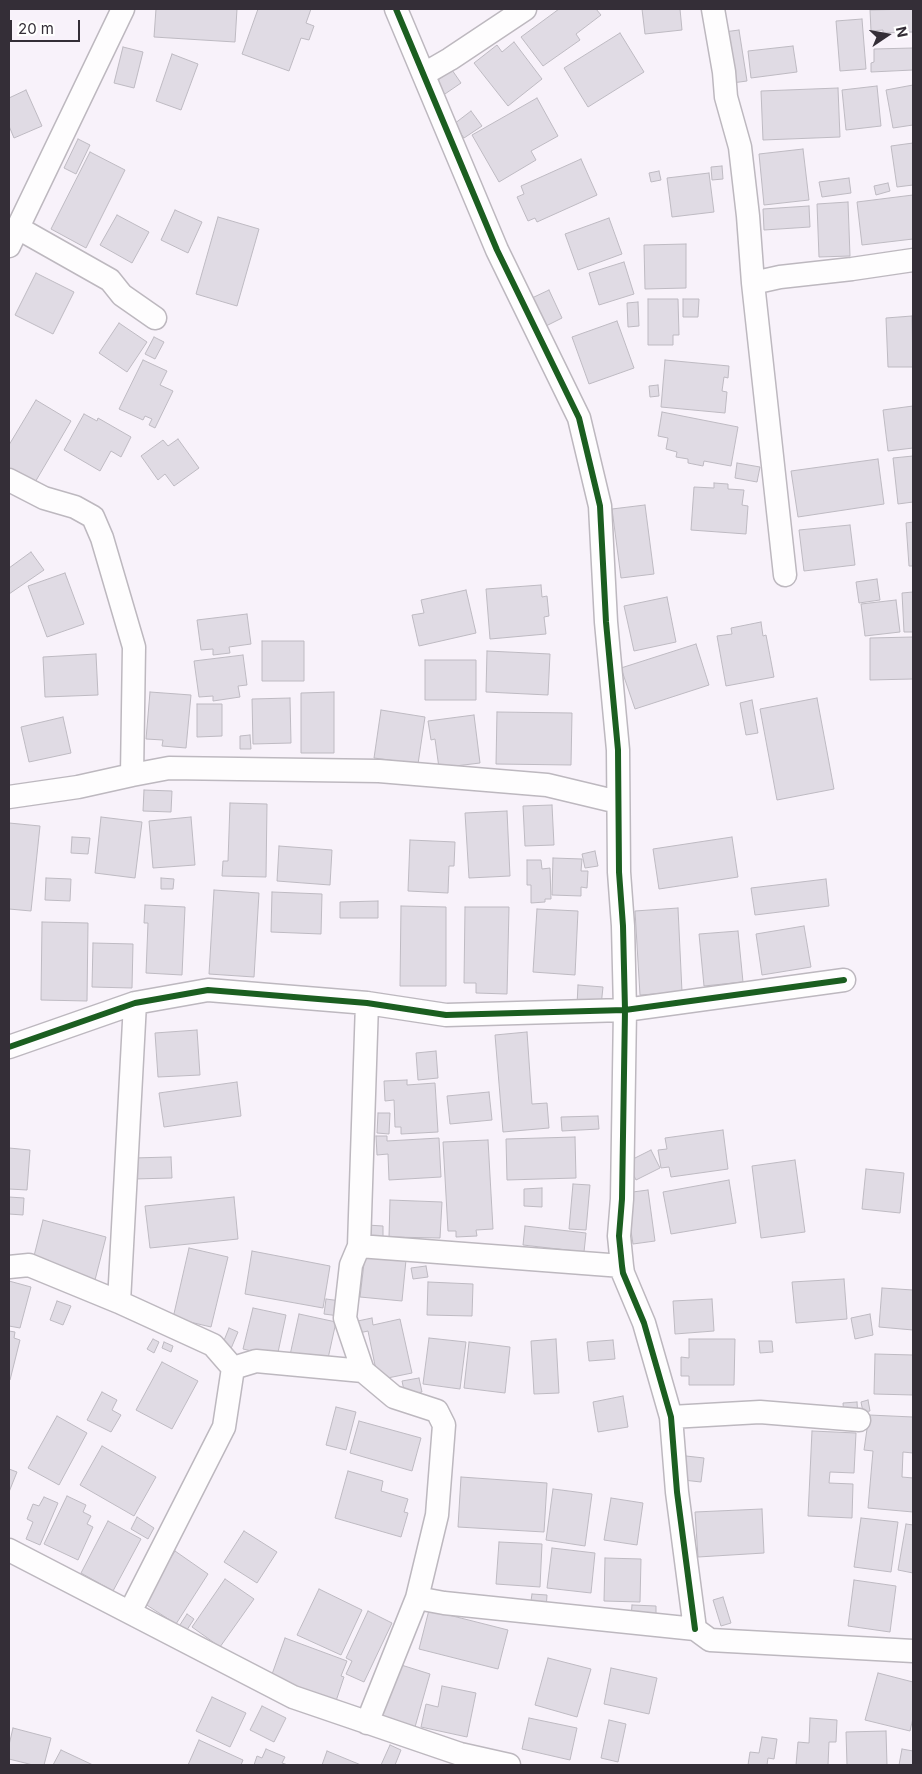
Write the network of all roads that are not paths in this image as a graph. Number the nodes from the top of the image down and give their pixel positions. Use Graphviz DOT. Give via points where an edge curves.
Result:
graph roads {
  1 [pos="123,9"];
  2 [pos="396,9"];
  3 [pos="525,9"];
  4 [pos="713,9"];
  5 [pos="424,74"];
  6 [pos="13,237"];
  7 [pos="913,260"];
  8 [pos="753,283"];
  9 [pos="155,318"];
  10 [pos="9,480"];
  11 [pos="784,575"];
  12 [pos="132,774"];
  13 [pos="9,797"];
  14 [pos="618,802"];
  15 [pos="844,980"];
  16 [pos="135,1003"];
  17 [pos="368,1003"];
  18 [pos="625,1010"];
  19 [pos="9,1048"];
  20 [pos="359,1246"];
  21 [pos="9,1266"];
  22 [pos="622,1266"];
  23 [pos="119,1302"];
  24 [pos="233,1368"];
  25 [pos="363,1371"];
  26 [pos="671,1417"];
  27 [pos="858,1420"];
  28 [pos="9,1550"];
  29 [pos="418,1598"];
  30 [pos="130,1612"];
  31 [pos="695,1629"];
  32 [pos="913,1651"];
  33 [pos="367,1723"];
  34 [pos="459,1760"];
  35 [pos="509,1765"];
  1 -- 6 [label="street"];
  2 -- 5 [label="street"];
  3 -- 5 [label="street"];
  4 -- 8 [label="street" via="726,97 740,147"];
  5 -- 14 [label="street" via="497,250 579,418 600,506 606,622 618,750"];
  6 -- 9 [label="street" via="110,280 122,295"];
  7 -- 8 [label="street"];
  8 -- 11 [label="street"];
  10 -- 12 [label="street" via="93,517 102,538 134,647"];
  12 -- 13 [label="street" via="78,787"];
  12 -- 14 [label="street" via="169,768 379,771 547,785"];
  14 -- 18 [label="street"];
  15 -- 18 [label="street"];
  16 -- 17 [label="street" via="208,990"];
  16 -- 19 [label="street"];
  16 -- 23 [label="street"];
  17 -- 18 [label="street" via="446,1015"];
  17 -- 20 [label="street"];
  18 -- 22 [label="street" via="619,1236"];
  20 -- 22 [label="street"];
  20 -- 25 [label="street" via="351,1265 345,1318"];
  21 -- 23 [label="street" via="29,1264"];
  22 -- 26 [label="street" via="644,1323"];
  23 -- 24 [label="street" via="213,1345"];
  24 -- 25 [label="street" via="256,1361"];
  24 -- 30 [label="street" via="224,1427"];
  25 -- 29 [label="street" via="394,1397 438,1411 444,1425 437,1515"];
  26 -- 27 [label="street" via="760,1412"];
  26 -- 31 [label="street"];
  28 -- 30 [label="street"];
  29 -- 31 [label="street" via="444,1604"];
  29 -- 33 [label="street"];
  30 -- 33 [label="street" via="293,1697"];
  31 -- 32 [label="street" via="710,1640"];
  33 -- 34 [label="street"];
  34 -- 35 [label="street"];
}
